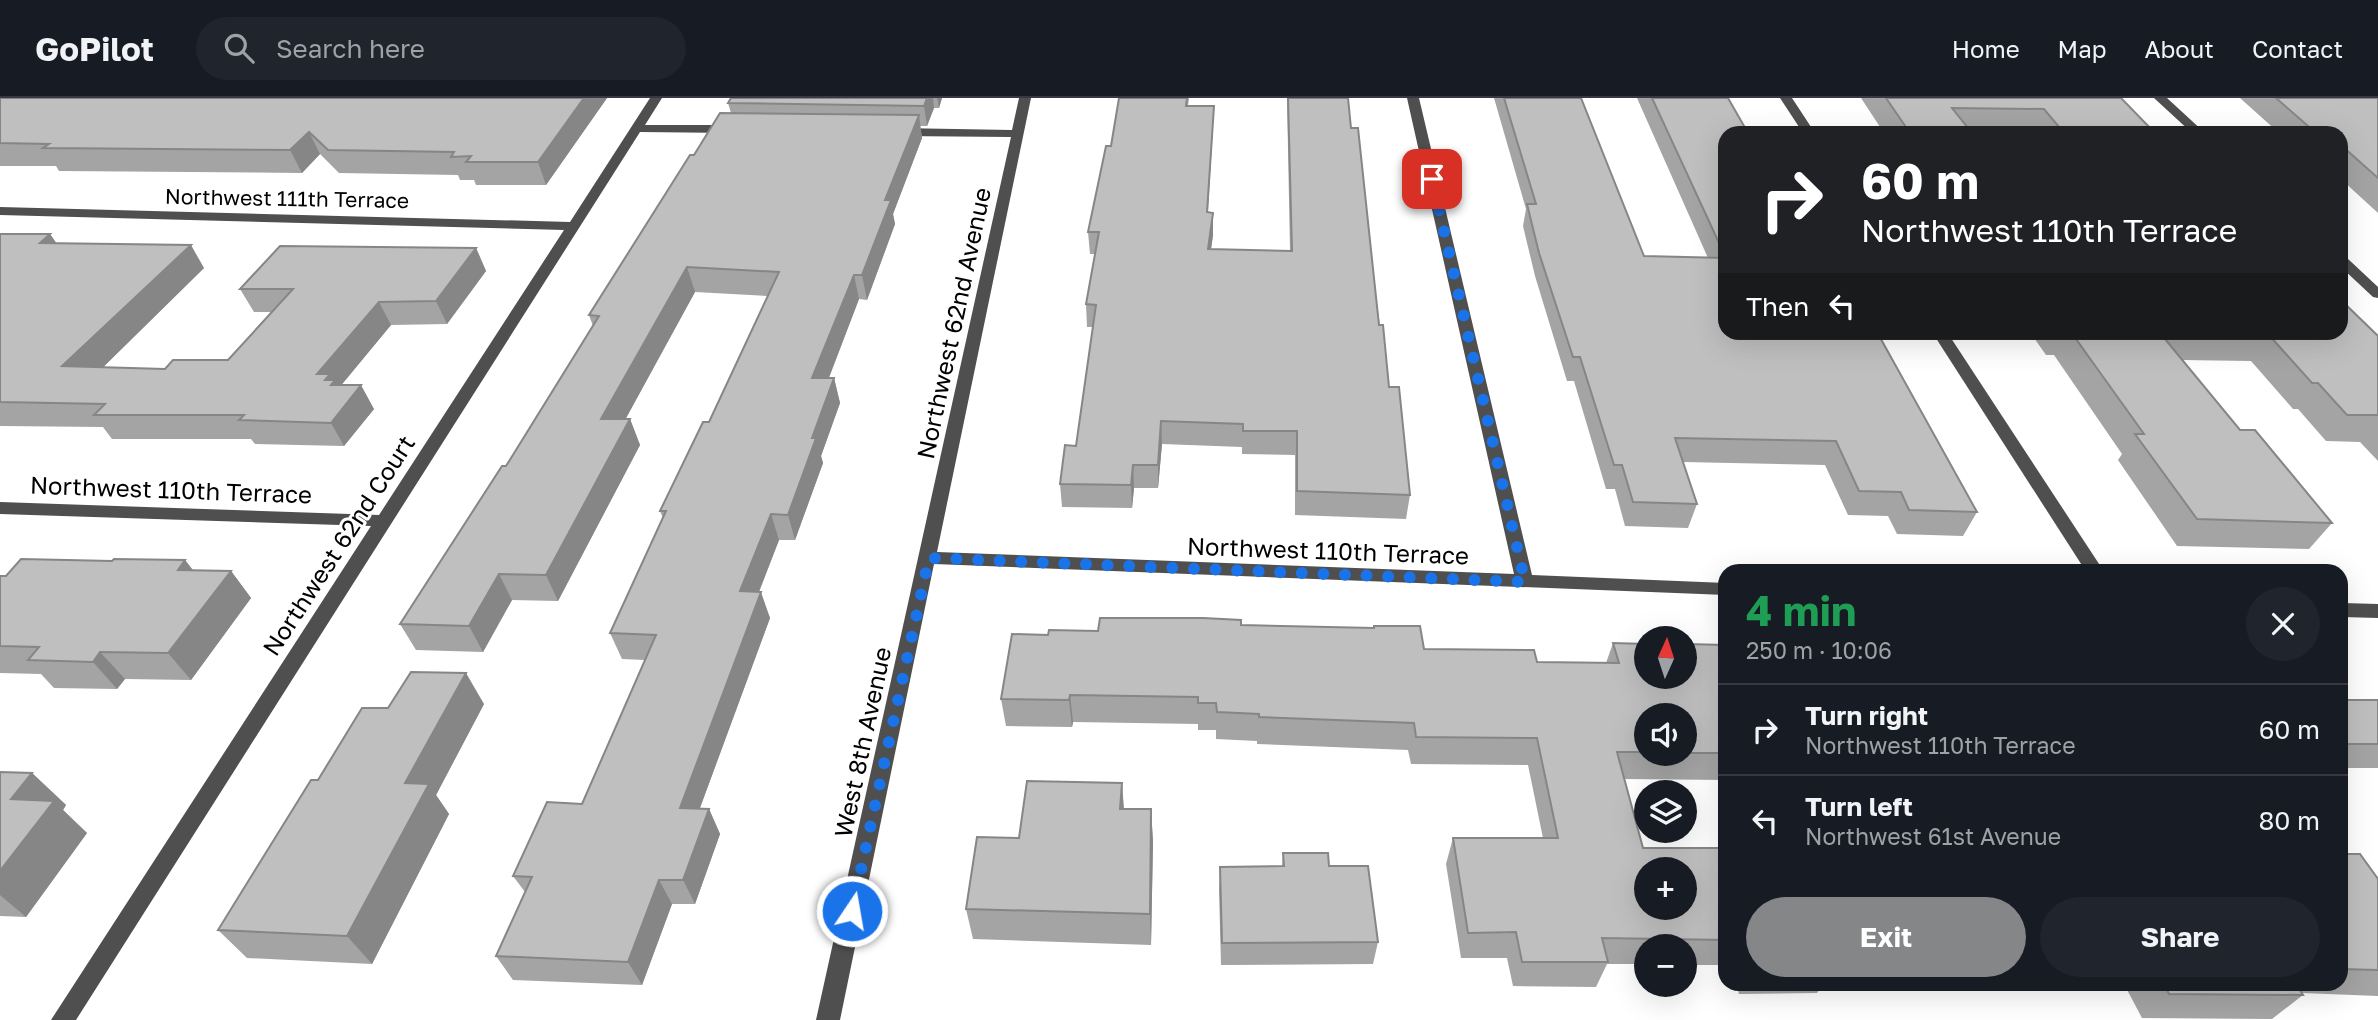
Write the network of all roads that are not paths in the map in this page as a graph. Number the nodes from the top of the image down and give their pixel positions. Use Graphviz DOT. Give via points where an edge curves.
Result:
graph roads {
  1 [pos="656,98"];
  2 [pos="1025,98"];
  3 [pos="1413,98"];
  4 [pos="1786,98"];
  5 [pos="2160,98"];
  6 [pos="1804,126"];
  7 [pos="2191,126"];
  8 [pos="637,128"];
  9 [pos="745,130"];
  10 [pos="881,132"];
  11 [pos="1017,134"];
  12 [pos="0,211"];
  13 [pos="573,226"];
  14 [pos="2348,266"];
  15 [pos="2378,294"];
  16 [pos="1944,340"];
  17 [pos="0,508"];
  18 [pos="382,521"];
  19 [pos="929,558"];
  20 [pos="2090,564"];
  21 [pos="1525,582"];
  22 [pos="1718,589"];
  23 [pos="2348,610"];
  24 [pos="2378,611"];
  25 [pos="63,1020"];
  26 [pos="828,1020"];
  1 -- 8 [label="street, Northwest 62nd Court"];
  2 -- 11 [label="street, Northwest 62nd Avenue"];
  3 -- 21 [label="street"];
  4 -- 6 [label="street"];
  5 -- 7 [label="street"];
  8 -- 9 [label="street"];
  8 -- 13 [label="street, Northwest 62nd Court"];
  10 -- 11 [label="street"];
  11 -- 19 [label="street, Northwest 62nd Avenue"];
  12 -- 13 [label="street, Northwest 111th Terrace"];
  13 -- 18 [label="street, Northwest 62nd Court"];
  14 -- 15 [label="street"];
  16 -- 20 [label="street"];
  17 -- 18 [label="street, Northwest 110th Terrace"];
  18 -- 25 [label="street, Northwest 62nd Court"];
  19 -- 21 [label="street, Northwest 110th Terrace"];
  19 -- 26 [label="street, West 8th Avenue"];
  21 -- 22 [label="street, Northwest 110th Terrace"];
  23 -- 24 [label="street"];
}
